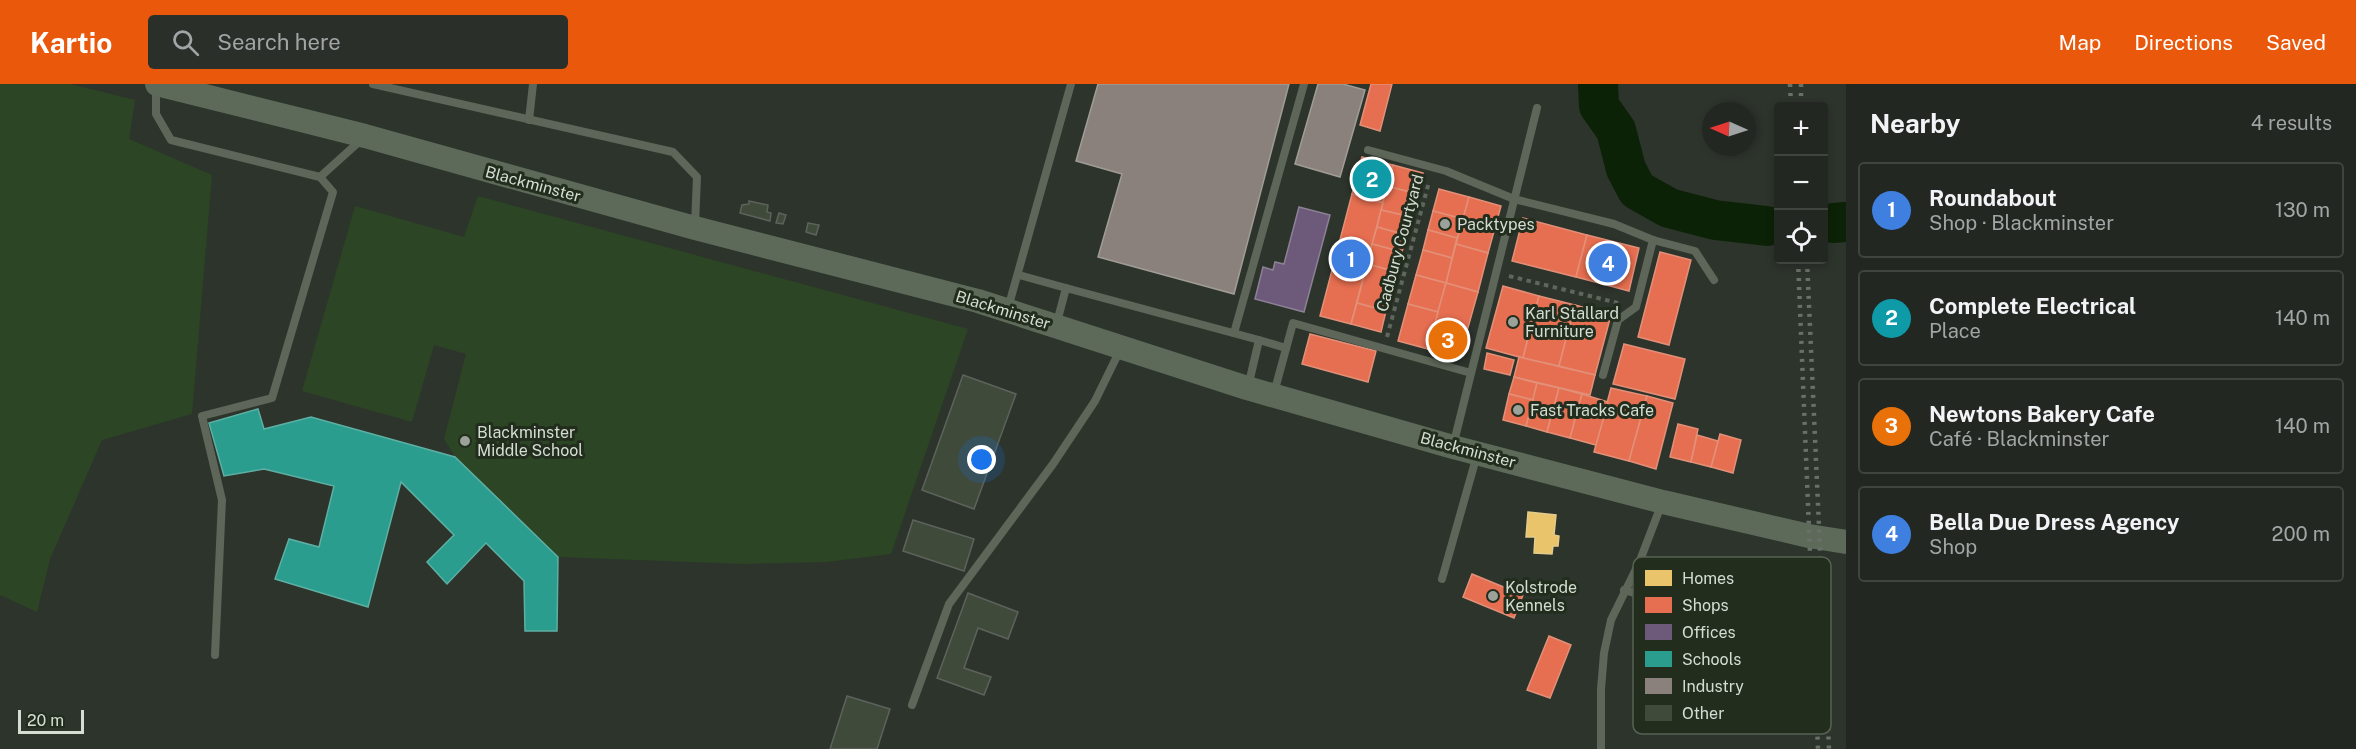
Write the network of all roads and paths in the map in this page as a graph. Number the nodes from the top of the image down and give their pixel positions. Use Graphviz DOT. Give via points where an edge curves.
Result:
graph roads {
  1 [pos="156,84"];
  2 [pos="373,84"];
  3 [pos="532,84"];
  4 [pos="1071,84"];
  5 [pos="1304,84"];
  6 [pos="1537,108"];
  7 [pos="529,120"];
  8 [pos="365,136"];
  9 [pos="1368,150"];
  10 [pos="1433,166"];
  11 [pos="320,177"];
  12 [pos="1514,199"];
  13 [pos="695,228"];
  14 [pos="1653,240"];
  15 [pos="1019,275"];
  16 [pos="1520,278"];
  17 [pos="1714,280"];
  18 [pos="1066,288"];
  19 [pos="1636,307"];
  20 [pos="1007,311"];
  21 [pos="1056,326"];
  22 [pos="1390,327"];
  23 [pos="1234,333"];
  24 [pos="1259,340"];
  25 [pos="1121,347"];
  26 [pos="1286,348"];
  27 [pos="1471,373"];
  28 [pos="1603,375"];
  29 [pos="1247,388"];
  30 [pos="1274,395"];
  31 [pos="1453,447"];
  32 [pos="1477,453"];
  33 [pos="1663,502"];
  34 [pos="1846,542"];
  35 [pos="1641,557"];
  36 [pos="1633,573"];
  37 [pos="1442,579"];
  38 [pos="1624,590"];
  39 [pos="1633,593"];
  40 [pos="215,655"];
  41 [pos="912,705"];
  42 [pos="1601,749"];
  1 -- 8 [label="main road, Blackminster"];
  1 -- 11 [label="lane" via="156,114 171,140"];
  2 -- 7 [label="lane"];
  3 -- 7 [label="lane"];
  4 -- 15 [label="lane"];
  5 -- 23 [label="lane"];
  6 -- 12 [label="lane"];
  7 -- 13 [label="lane" via="673,152 697,177"];
  8 -- 11 [label="lane"];
  8 -- 13 [label="main road, Blackminster"];
  9 -- 10 [label="lane"];
  10 -- 12 [label="lane"];
  10 -- 22 [label="path, Cadbury Courtyard"];
  11 -- 40 [label="lane" via="333,192 272,398 202,416 222,500"];
  12 -- 14 [label="lane" via="1614,225"];
  12 -- 27 [label="lane"];
  13 -- 20 [label="main road, Blackminster"];
  14 -- 17 [label="lane" via="1695,251"];
  14 -- 19 [label="lane"];
  15 -- 18 [label="lane"];
  15 -- 20 [label="lane"];
  16 -- 19 [label="path"];
  18 -- 21 [label="lane"];
  18 -- 23 [label="lane"];
  19 -- 28 [label="lane" via="1618,320"];
  20 -- 21 [label="main road, Blackminster"];
  21 -- 25 [label="main road, Blackminster"];
  23 -- 24 [label="lane"];
  24 -- 26 [label="lane"];
  24 -- 29 [label="lane"];
  25 -- 29 [label="main road, Blackminster"];
  25 -- 41 [label="lane" via="1089,410 1053,464 949,604"];
  26 -- 27 [label="lane" via="1293,323"];
  26 -- 30 [label="lane"];
  27 -- 31 [label="lane"];
  29 -- 30 [label="main road, Blackminster"];
  30 -- 31 [label="main road, Blackminster"];
  31 -- 32 [label="main road, Blackminster"];
  32 -- 33 [label="main road, Blackminster"];
  32 -- 37 [label="lane"];
  33 -- 34 [label="main road, Blackminster"];
  33 -- 35 [label="lane"];
  36 -- 38 [label="lane"];
  38 -- 39 [label="lane"];
  38 -- 42 [label="lane" via="1611,620 1604,652"];
}
